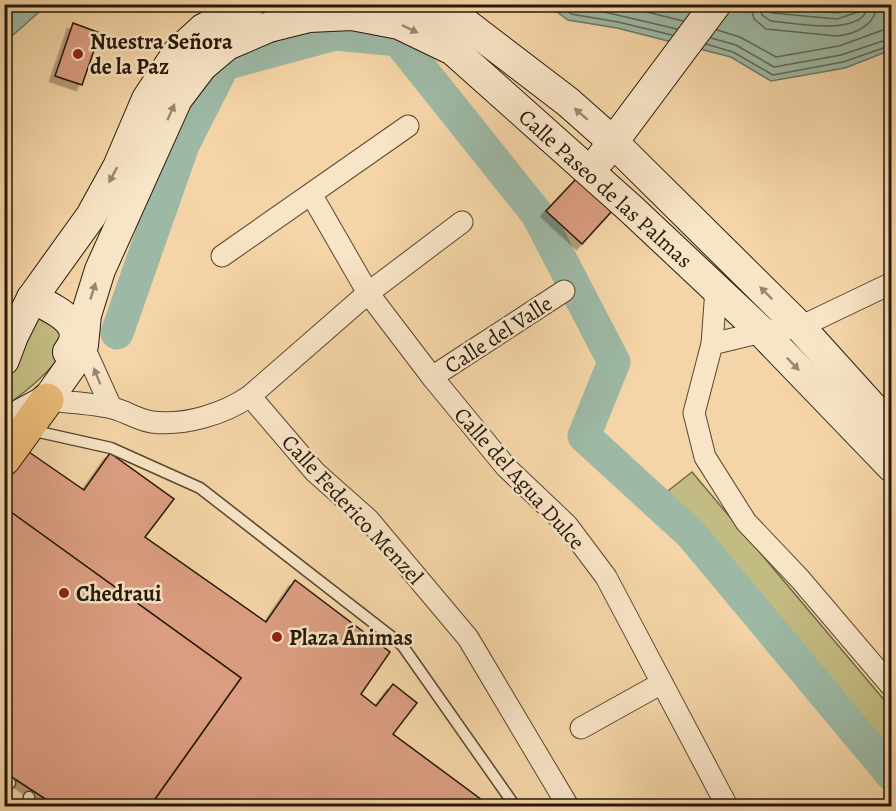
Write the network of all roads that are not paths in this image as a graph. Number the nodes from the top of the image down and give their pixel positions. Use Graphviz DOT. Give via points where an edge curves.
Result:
graph roads {
  1 [pos="250,4"];
  2 [pos="420,4"];
  3 [pos="716,4"];
  4 [pos="266,16"];
  5 [pos="408,126"];
  6 [pos="612,141"];
  7 [pos="591,172"];
  8 [pos="311,194"];
  9 [pos="462,222"];
  10 [pos="222,256"];
  11 [pos="891,283"];
  12 [pos="716,289"];
  13 [pos="564,291"];
  14 [pos="368,293"];
  15 [pos="32,298"];
  16 [pos="800,327"];
  17 [pos="762,332"];
  18 [pos="712,344"];
  19 [pos="83,345"];
  20 [pos="4,360"];
  21 [pos="432,377"];
  22 [pos="250,396"];
  23 [pos="47,400"];
  24 [pos="111,407"];
  25 [pos="15,424"];
  26 [pos="891,429"];
  27 [pos="4,459"];
  28 [pos="891,467"];
  29 [pos="662,683"];
  30 [pos="891,687"];
  31 [pos="581,728"];
  32 [pos="515,807"];
  33 [pos="568,807"];
  34 [pos="727,807"];
  1 -- 15 [label="main road, one-way" via="203,30 178,52 147,99 91,216"];
  6 -- 2 [label="main road, Calle Paseo de las Palmas, one-way" via="568,102 465,24"];
  3 -- 6 [label="main road"];
  4 -- 7 [label="main road, Calle Paseo de las Palmas, one-way" via="352,15 399,24 453,50"];
  19 -- 4 [label="main road, Calle Paseo de las Palmas, one-way" via="86,315 100,270 177,99 202,66"];
  5 -- 8 [label="street"];
  6 -- 7 [label="main road"];
  16 -- 6 [label="main road, Calle Paseo de las Palmas, one-way"];
  7 -- 12 [label="main road, Calle Paseo de las Palmas"];
  8 -- 10 [label="street"];
  8 -- 14 [label="street, Calle del Agua Dulce"];
  9 -- 14 [label="street"];
  11 -- 16 [label="street"];
  12 -- 17 [label="main road, Calle Paseo de las Palmas"];
  12 -- 18 [label="street"];
  13 -- 21 [label="street, Calle del Valle"];
  14 -- 21 [label="street, Calle del Agua Dulce"];
  14 -- 22 [label="street"];
  15 -- 20 [label="main road"];
  15 -- 25 [label="main road" via="63,316 75,330 76,339"];
  16 -- 17 [label="street"];
  16 -- 26 [label="main road, Calle Paseo de las Palmas"];
  17 -- 18 [label="street"];
  17 -- 28 [label="main road, Calle Paseo de las Palmas, one-way"];
  18 -- 30 [label="street" via="694,413 705,457 746,522"];
  19 -- 23 [label="main road, Calle Paseo de las Palmas"];
  24 -- 19 [label="street, one-way"];
  21 -- 29 [label="street, Calle del Agua Dulce" via="506,467 574,534 606,577"];
  22 -- 24 [label="street" via="203,417 174,422 151,422"];
  22 -- 33 [label="street, Calle Federico Menzel" via="315,472 368,519 468,638"];
  23 -- 24 [label="street"];
  23 -- 25 [label="highway"];
  25 -- 27 [label="highway"];
  25 -- 32 [label="lane" via="111,448 200,488 402,645"];
  29 -- 31 [label="street"];
  29 -- 34 [label="street, Calle del Agua Dulce"];
}
